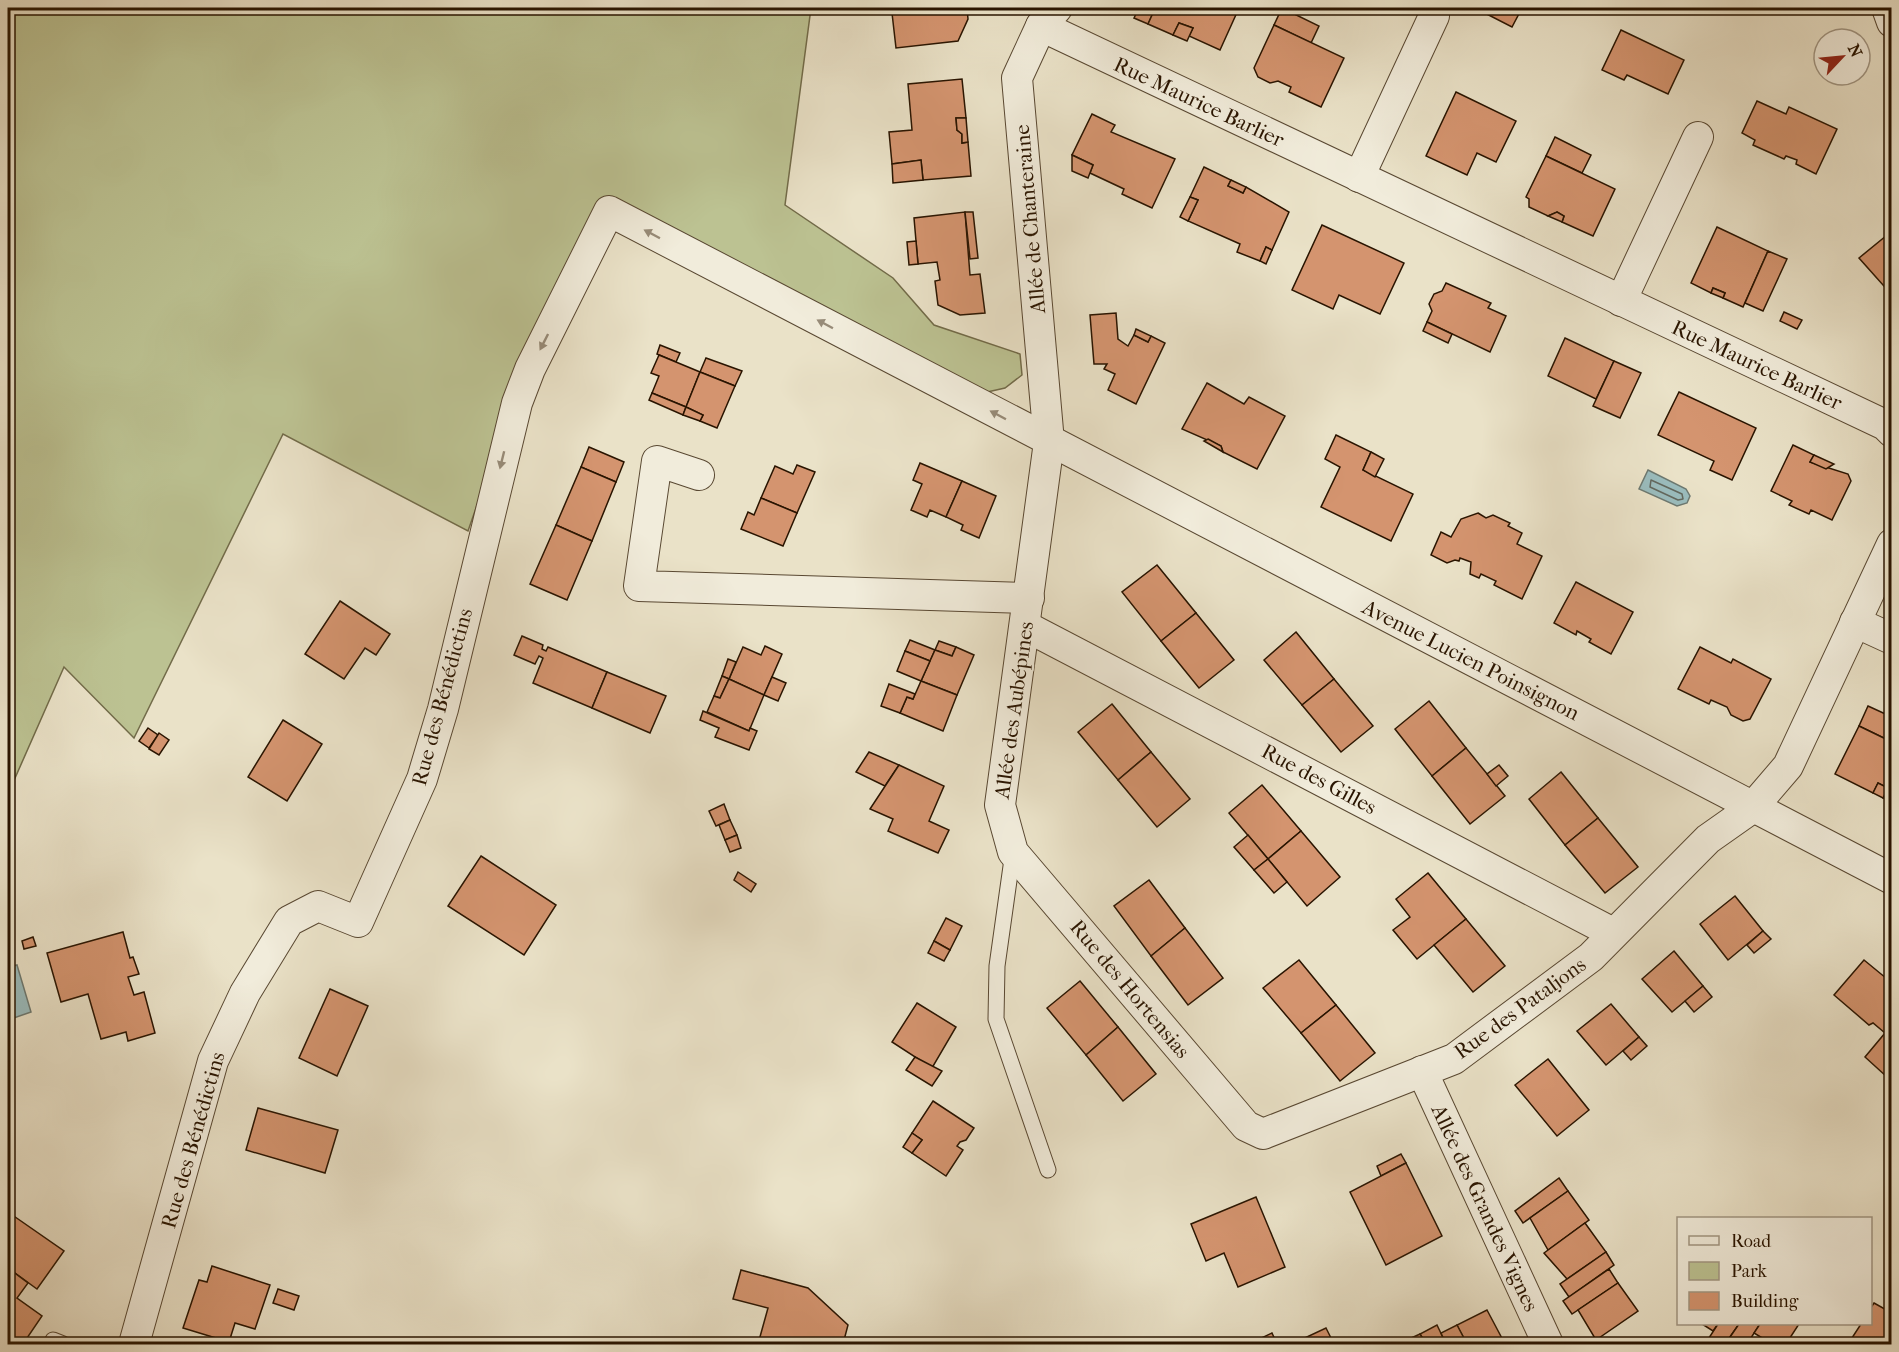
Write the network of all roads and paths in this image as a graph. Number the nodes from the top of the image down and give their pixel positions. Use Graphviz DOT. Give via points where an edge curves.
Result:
graph roads {
  1 [pos="1887,8"];
  2 [pos="1049,16"];
  3 [pos="1434,16"];
  4 [pos="1892,22"];
  5 [pos="1698,137"];
  6 [pos="1359,177"];
  7 [pos="1621,301"];
  8 [pos="1892,432"];
  9 [pos="1049,442"];
  10 [pos="699,475"];
  11 [pos="1892,544"];
  12 [pos="1027,612"];
  13 [pos="1855,622"];
  14 [pos="1892,639"];
  15 [pos="1752,808"];
  16 [pos="1013,852"];
  17 [pos="1892,879"];
  18 [pos="1613,933"];
  19 [pos="1422,1071"];
  20 [pos="1246,1126"];
  21 [pos="1048,1170"];
  22 [pos="134,1344"];
  23 [pos="1548,1344"];
  1 -- 4 [label="street"];
  2 -- 6 [label="street, Rue Maurice Barlier"];
  2 -- 9 [label="street, Allée de Chanteraine" via="1017,78"];
  3 -- 6 [label="street"];
  5 -- 7 [label="street"];
  6 -- 7 [label="street, Rue Maurice Barlier"];
  7 -- 8 [label="street, Rue Maurice Barlier"];
  9 -- 12 [label="street, Allée des Aubépines"];
  9 -- 15 [label="street, Avenue Lucien Poinsignon"];
  9 -- 22 [label="street, Rue des Bénédictins, one-way" via="609,211 530,369 517,404 443,709 422,779 358,922 318,906 289,921 245,993 213,1061"];
  10 -- 12 [label="street, Allée des Aubépines" via="657,461 639,586"];
  11 -- 13 [label="street"];
  12 -- 16 [label="street, Allée des Aubépines" via="1000,805"];
  12 -- 18 [label="street, Rue des Gilles"];
  13 -- 14 [label="street"];
  13 -- 15 [label="street" via="1788,766"];
  15 -- 17 [label="street, Avenue Lucien Poinsignon"];
  15 -- 18 [label="street, Rue des Pataljons" via="1708,839"];
  16 -- 20 [label="street, Rue des Hortensias"];
  16 -- 21 [label="lane, Allée des Aubépines" via="997,966 996,1019"];
  18 -- 19 [label="street, Rue des Pataljons" via="1591,957 1454,1059"];
  19 -- 20 [label="street, Rue des Pataljons" via="1263,1134"];
  19 -- 23 [label="street, Allée des Grandes Vignes"];
}
